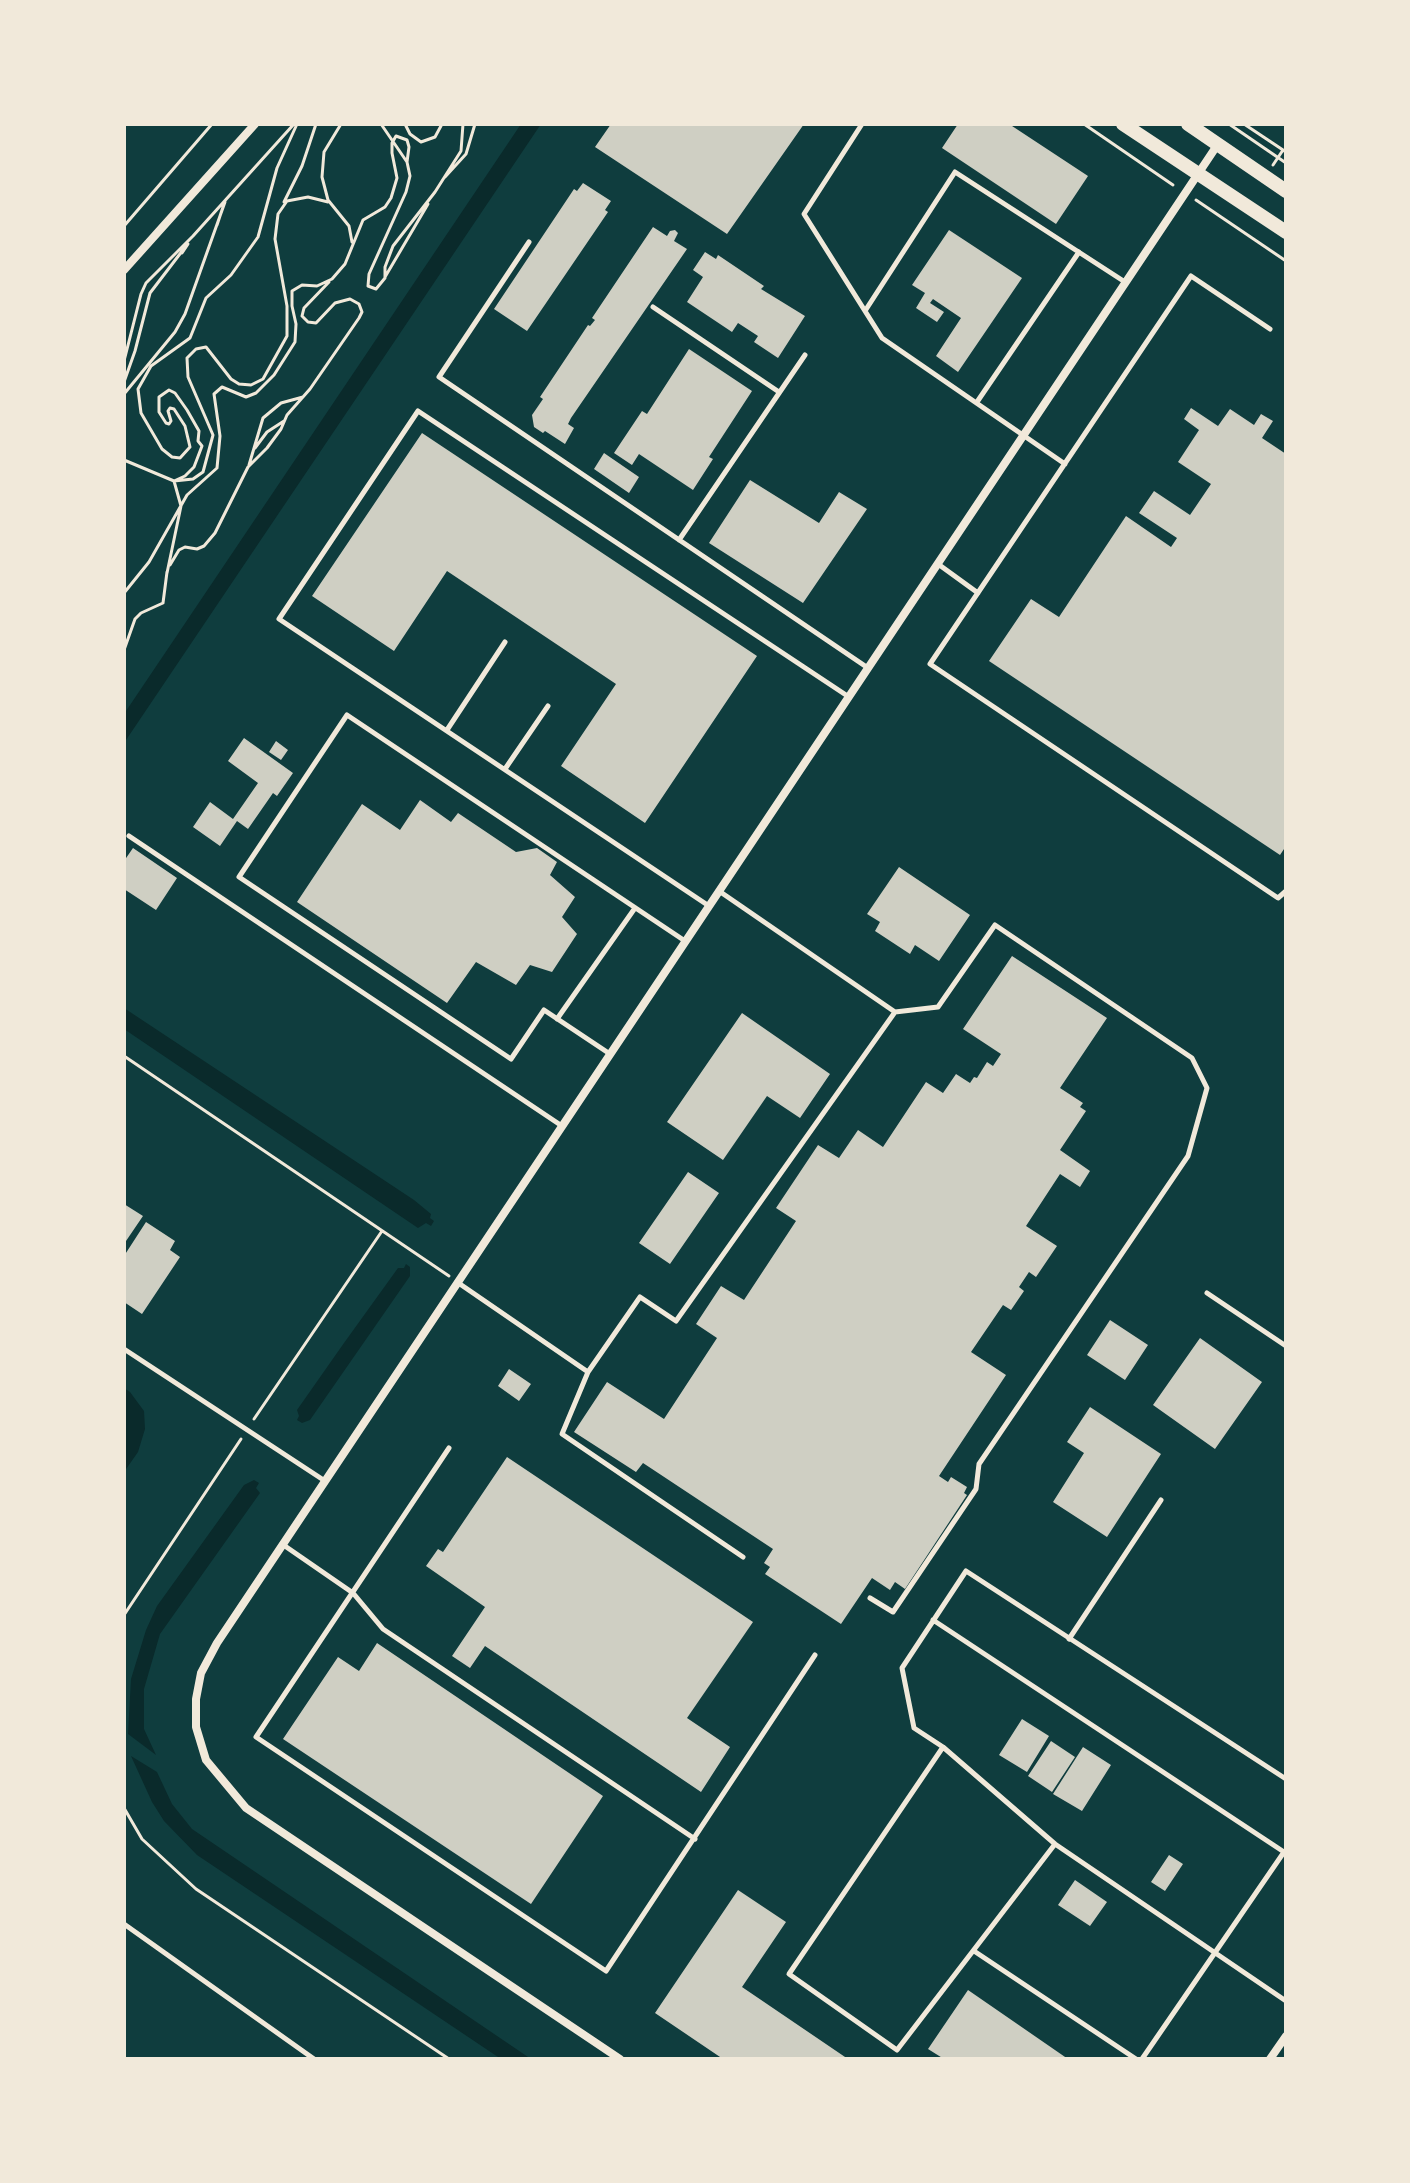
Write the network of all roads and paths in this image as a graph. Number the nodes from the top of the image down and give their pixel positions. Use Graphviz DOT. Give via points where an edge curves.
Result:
graph roads {
  1 [pos="212,124"];
  2 [pos="255,124"];
  3 [pos="295,124"];
  4 [pos="316,124"];
  5 [pos="341,124"];
  6 [pos="381,124"];
  7 [pos="405,124"];
  8 [pos="442,124"];
  9 [pos="463,124"];
  10 [pos="475,124"];
  11 [pos="862,124"];
  12 [pos="1123,124"];
  13 [pos="1188,124"];
  14 [pos="1229,124"];
  15 [pos="1244,124"];
  16 [pos="393,142"];
  17 [pos="1218,144"];
  18 [pos="1284,151"];
  19 [pos="1278,158"];
  20 [pos="407,162"];
  21 [pos="1286,163"];
  22 [pos="1198,174"];
  23 [pos="1286,191"];
  24 [pos="435,192"];
  25 [pos="226,200"];
  26 [pos="330,202"];
  27 [pos="283,206"];
  28 [pos="124,226"];
  29 [pos="1286,232"];
  30 [pos="191,239"];
  31 [pos="529,242"];
  32 [pos="352,246"];
  33 [pos="1079,252"];
  34 [pos="124,270"];
  35 [pos="332,279"];
  36 [pos="1126,282"];
  37 [pos="653,307"];
  38 [pos="865,311"];
  39 [pos="1270,329"];
  40 [pos="805,355"];
  41 [pos="124,361"];
  42 [pos="124,382"];
  43 [pos="779,392"];
  44 [pos="124,394"];
  45 [pos="303,397"];
  46 [pos="977,402"];
  47 [pos="284,421"];
  48 [pos="1025,434"];
  49 [pos="253,451"];
  50 [pos="124,460"];
  51 [pos="1065,464"];
  52 [pos="248,467"];
  53 [pos="174,481"];
  54 [pos="181,506"];
  55 [pos="679,540"];
  56 [pos="938,564"];
  57 [pos="167,573"];
  58 [pos="124,593"];
  59 [pos="978,593"];
  60 [pos="505,642"];
  61 [pos="124,650"];
  62 [pos="868,668"];
  63 [pos="849,697"];
  64 [pos="548,706"];
  65 [pos="447,730"];
  66 [pos="505,769"];
  67 [pos="129,836"];
  68 [pos="719,891"];
  69 [pos="1286,891"];
  70 [pos="709,906"];
  71 [pos="635,908"];
  72 [pos="685,941"];
  73 [pos="895,1012"];
  74 [pos="557,1019"];
  75 [pos="610,1054"];
  76 [pos="124,1056"];
  77 [pos="562,1126"];
  78 [pos="457,1282"];
  79 [pos="1207,1293"];
  80 [pos="1286,1346"];
  81 [pos="124,1349"];
  82 [pos="588,1372"];
  83 [pos="449,1448"];
  84 [pos="325,1481"];
  85 [pos="1161,1500"];
  86 [pos="282,1544"];
  87 [pos="743,1557"];
  88 [pos="353,1593"];
  89 [pos="870,1598"];
  90 [pos="933,1620"];
  91 [pos="1069,1639"];
  92 [pos="815,1655"];
  93 [pos="943,1747"];
  94 [pos="1286,1779"];
  95 [pos="124,1808"];
  96 [pos="695,1839"];
  97 [pos="1055,1844"];
  98 [pos="124,1924"];
  99 [pos="974,1951"];
  100 [pos="1216,1953"];
  101 [pos="1286,2001"];
  102 [pos="1286,2036"];
  103 [pos="314,2059"];
  104 [pos="449,2059"];
  105 [pos="620,2059"];
  106 [pos="1136,2059"];
  107 [pos="1142,2059"];
  108 [pos="1270,2059"];
  1 -- 28 [label="path"];
  2 -- 34 [label="street"];
  3 -- 25 [label="path"];
  3 -- 53 [label="path" via="258,237 231,275 206,298 190,338 151,366 138,389 146,424 172,457 180,458 190,447 178,414 170,408 169,424 159,412 162,393 175,393 199,431 199,457 185,476"];
  4 -- 27 [label="path"];
  5 -- 26 [label="path" via="324,152 323,188"];
  6 -- 16 [label="path"];
  7 -- 8 [label="path" via="421,142 435,137"];
  9 -- 24 [label="path" via="461,151"];
  10 -- 24 [label="path" via="461,162"];
  11 -- 38 [label="lane" via="804,214"];
  12 -- 22 [label="street"];
  13 -- 17 [label="street"];
  14 -- 19 [label="path"];
  15 -- 18 [label="path"];
  16 -- 20 [label="path"];
  16 -- 20 [label="path" via="396,136 407,140"];
  16 -- 32 [label="path" via="397,178 391,198 363,220"];
  17 -- 22 [label="street"];
  17 -- 23 [label="street"];
  18 -- 19 [label="path"];
  19 -- 21 [label="path"];
  20 -- 24 [label="path" via="406,192 368,286 376,289 385,278"];
  22 -- 29 [label="street"];
  22 -- 36 [label="street"];
  25 -- 30 [label="path"];
  25 -- 44 [label="path" via="185,314"];
  26 -- 27 [label="path" via="308,197"];
  26 -- 32 [label="path" via="349,226"];
  27 -- 53 [label="path" via="275,239 287,336 263,379 251,385 231,379 206,347 190,352 188,377 213,435 203,472"];
  30 -- 41 [label="path" via="146,283"];
  30 -- 42 [label="path" via="150,293"];
  31 -- 55 [label="lane" via="439,377"];
  32 -- 35 [label="path"];
  33 -- 36 [label="lane"];
  33 -- 38 [label="lane" via="955,172"];
  33 -- 46 [label="lane"];
  35 -- 45 [label="path" via="302,316 316,323 345,299 359,304 362,312"];
  35 -- 54 [label="path" via="292,291 295,342 281,367 256,393 246,397 222,387 214,394 220,436 217,468"];
  36 -- 48 [label="street"];
  37 -- 43 [label="lane"];
  38 -- 46 [label="lane" via="882,338"];
  39 -- 51 [label="lane" via="1191,276"];
  40 -- 43 [label="lane"];
  43 -- 55 [label="lane"];
  45 -- 47 [label="path"];
  45 -- 49 [label="path" via="281,403 263,418"];
  46 -- 48 [label="lane"];
  47 -- 49 [label="path"];
  47 -- 52 [label="path"];
  48 -- 51 [label="lane"];
  48 -- 56 [label="street"];
  49 -- 52 [label="path"];
  50 -- 53 [label="path"];
  51 -- 59 [label="lane"];
  52 -- 57 [label="path" via="215,533 204,546 179,550"];
  53 -- 54 [label="path"];
  54 -- 57 [label="path"];
  54 -- 58 [label="path"];
  55 -- 62 [label="lane"];
  56 -- 59 [label="lane"];
  56 -- 62 [label="street"];
  57 -- 61 [label="path" via="163,603 135,619"];
  59 -- 69 [label="lane" via="930,664 1278,898"];
  60 -- 65 [label="lane"];
  62 -- 63 [label="street"];
  63 -- 65 [label="lane" via="418,411 279,619"];
  63 -- 68 [label="street"];
  64 -- 66 [label="lane"];
  65 -- 66 [label="lane"];
  66 -- 70 [label="lane"];
  67 -- 77 [label="lane"];
  68 -- 70 [label="street"];
  68 -- 73 [label="lane"];
  70 -- 72 [label="street"];
  71 -- 72 [label="lane"];
  71 -- 74 [label="lane"];
  71 -- 74 [label="lane" via="347,715 239,877 511,1059 544,1010"];
  72 -- 75 [label="street"];
  73 -- 82 [label="lane" via="676,1321 640,1297"];
  73 -- 89 [label="lane" via="938,1007 995,925 1192,1058 1207,1088 1188,1156 979,1464 976,1489 893,1612"];
  74 -- 75 [label="lane"];
  75 -- 77 [label="street"];
  76 -- 78 [label="path"];
  77 -- 78 [label="street"];
  78 -- 82 [label="lane"];
  78 -- 84 [label="street"];
  79 -- 80 [label="lane"];
  81 -- 84 [label="lane"];
  82 -- 87 [label="lane" via="562,1434"];
  83 -- 88 [label="lane"];
  84 -- 86 [label="street"];
  85 -- 91 [label="lane"];
  86 -- 88 [label="lane"];
  86 -- 105 [label="street" via="201,1673 196,1727 206,1760 246,1808"];
  88 -- 96 [label="lane" via="383,1629"];
  88 -- 96 [label="lane" via="256,1737 606,1971"];
  90 -- 91 [label="lane" via="966,1571"];
  90 -- 93 [label="lane" via="902,1668 914,1728"];
  90 -- 100 [label="lane" via="1284,1852"];
  91 -- 94 [label="lane"];
  92 -- 96 [label="lane"];
  93 -- 97 [label="lane"];
  93 -- 99 [label="lane" via="789,1974 897,2050"];
  95 -- 104 [label="path" via="142,1839 196,1889"];
  97 -- 99 [label="lane"];
  97 -- 100 [label="lane"];
  98 -- 103 [label="lane"];
  99 -- 106 [label="lane"];
  100 -- 101 [label="lane"];
  100 -- 107 [label="lane"];
  102 -- 108 [label="street"];
}
